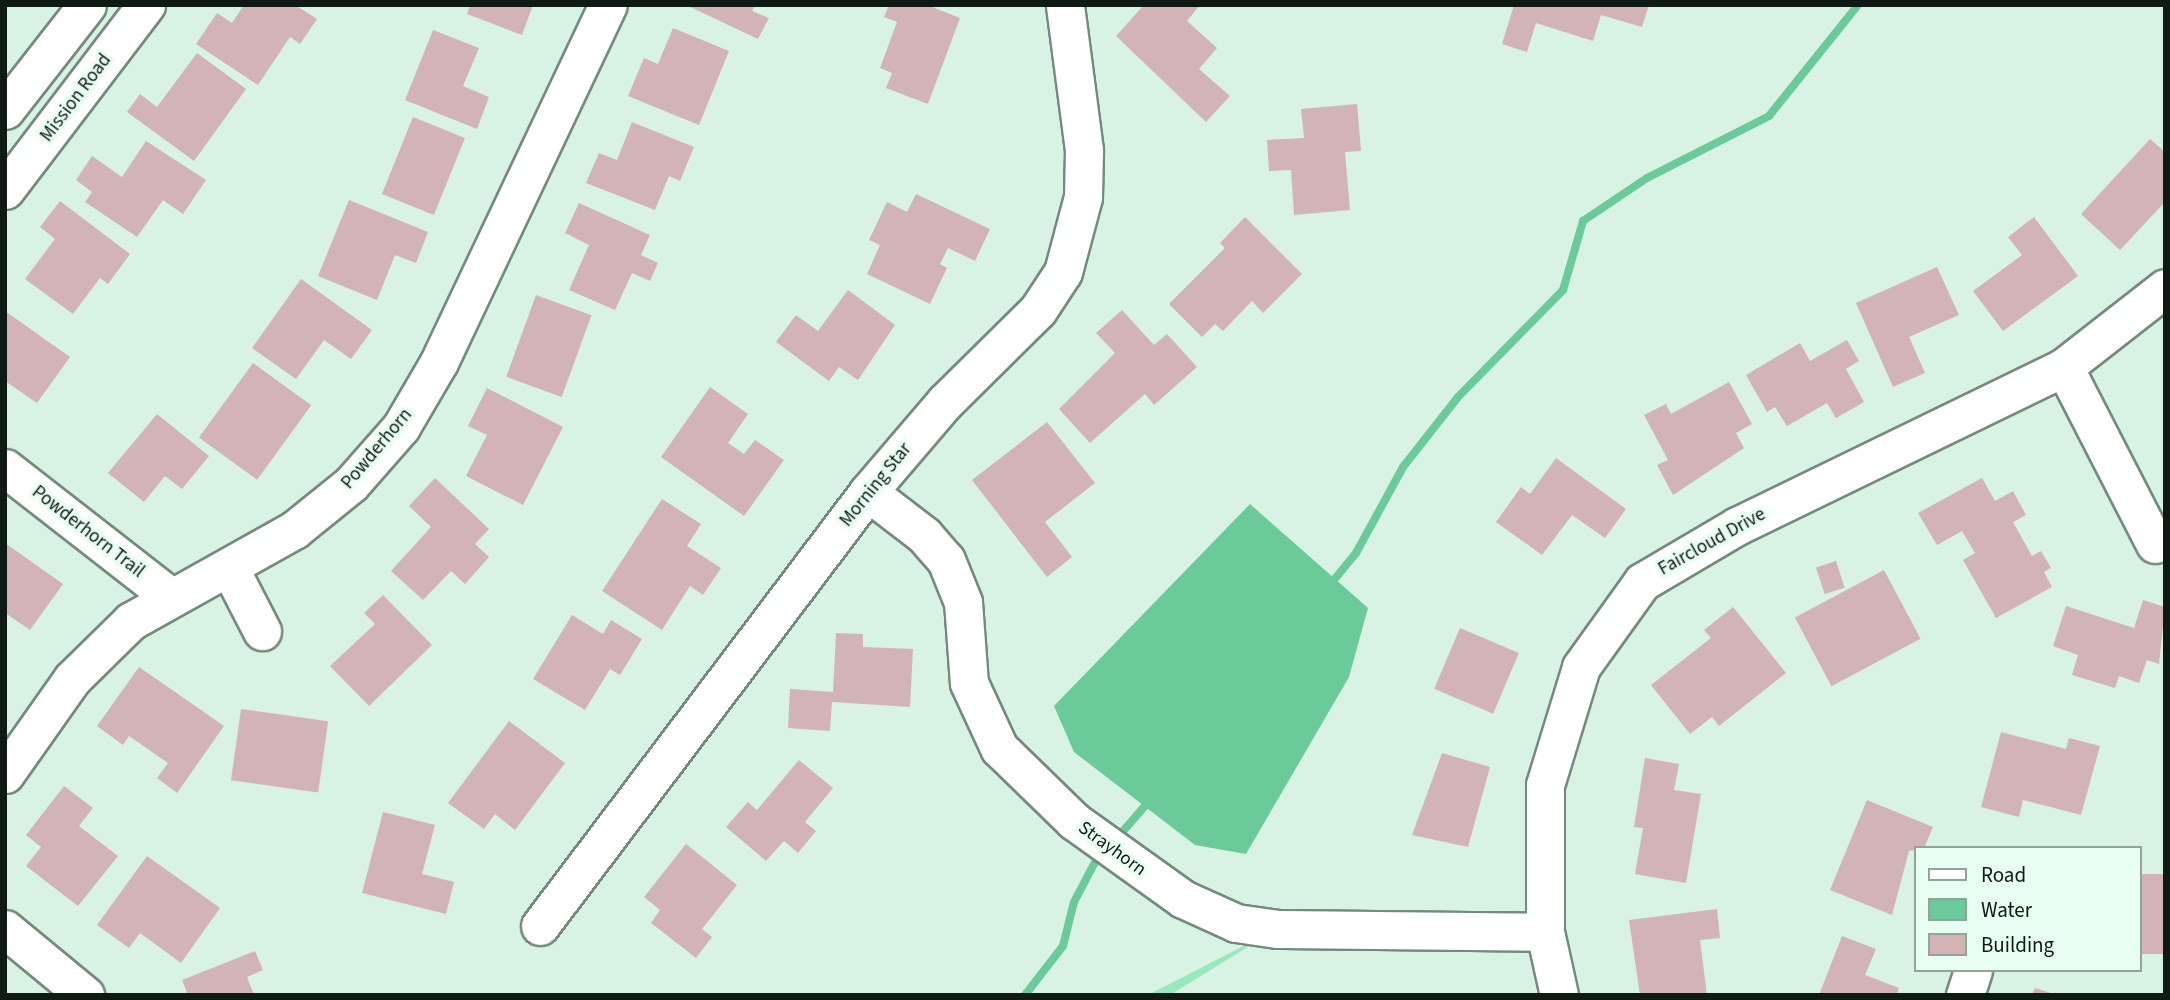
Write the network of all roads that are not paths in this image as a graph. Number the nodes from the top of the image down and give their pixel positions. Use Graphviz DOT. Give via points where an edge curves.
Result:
graph roads {
  1 [pos="87,5"];
  2 [pos="146,5"];
  3 [pos="608,5"];
  4 [pos="1065,5"];
  5 [pos="5,110"];
  6 [pos="5,190"];
  7 [pos="2165,288"];
  8 [pos="2064,367"];
  9 [pos="5,468"];
  10 [pos="868,492"];
  11 [pos="2155,544"];
  12 [pos="230,569"];
  13 [pos="171,597"];
  14 [pos="262,631"];
  15 [pos="5,774"];
  16 [pos="540,926"];
  17 [pos="5,929"];
  18 [pos="1545,932"];
  19 [pos="1972,972"];
  20 [pos="85,995"];
  21 [pos="1559,995"];
  22 [pos="1965,995"];
  1 -- 5 [label="street"];
  2 -- 6 [label="street, Mission Road"];
  3 -- 12 [label="street, Powderhorn" via="439,362 401,427 323,509"];
  4 -- 10 [label="street, Morning Star" via="1084,150 1083,197 1063,272 1038,310 945,402"];
  7 -- 8 [label="street, Faircloud Drive"];
  8 -- 11 [label="street"];
  8 -- 18 [label="street, Faircloud Drive" via="1737,526 1642,582 1581,667 1564,714 1545,785"];
  9 -- 13 [label="street, Powderhorn Trail"];
  10 -- 16 [label="street, Morning Star"];
  10 -- 18 [label="street, Strayhorn" via="924,535 946,561 962,602 969,683 999,748 1074,821 1183,899 1237,923 1277,929"];
  12 -- 13 [label="street, Powderhorn"];
  12 -- 14 [label="street"];
  13 -- 15 [label="street, Powderhorn" via="131,621 79,670"];
  17 -- 20 [label="street"];
  18 -- 21 [label="street, Faircloud Drive"];
  19 -- 22 [label="street"];
}
